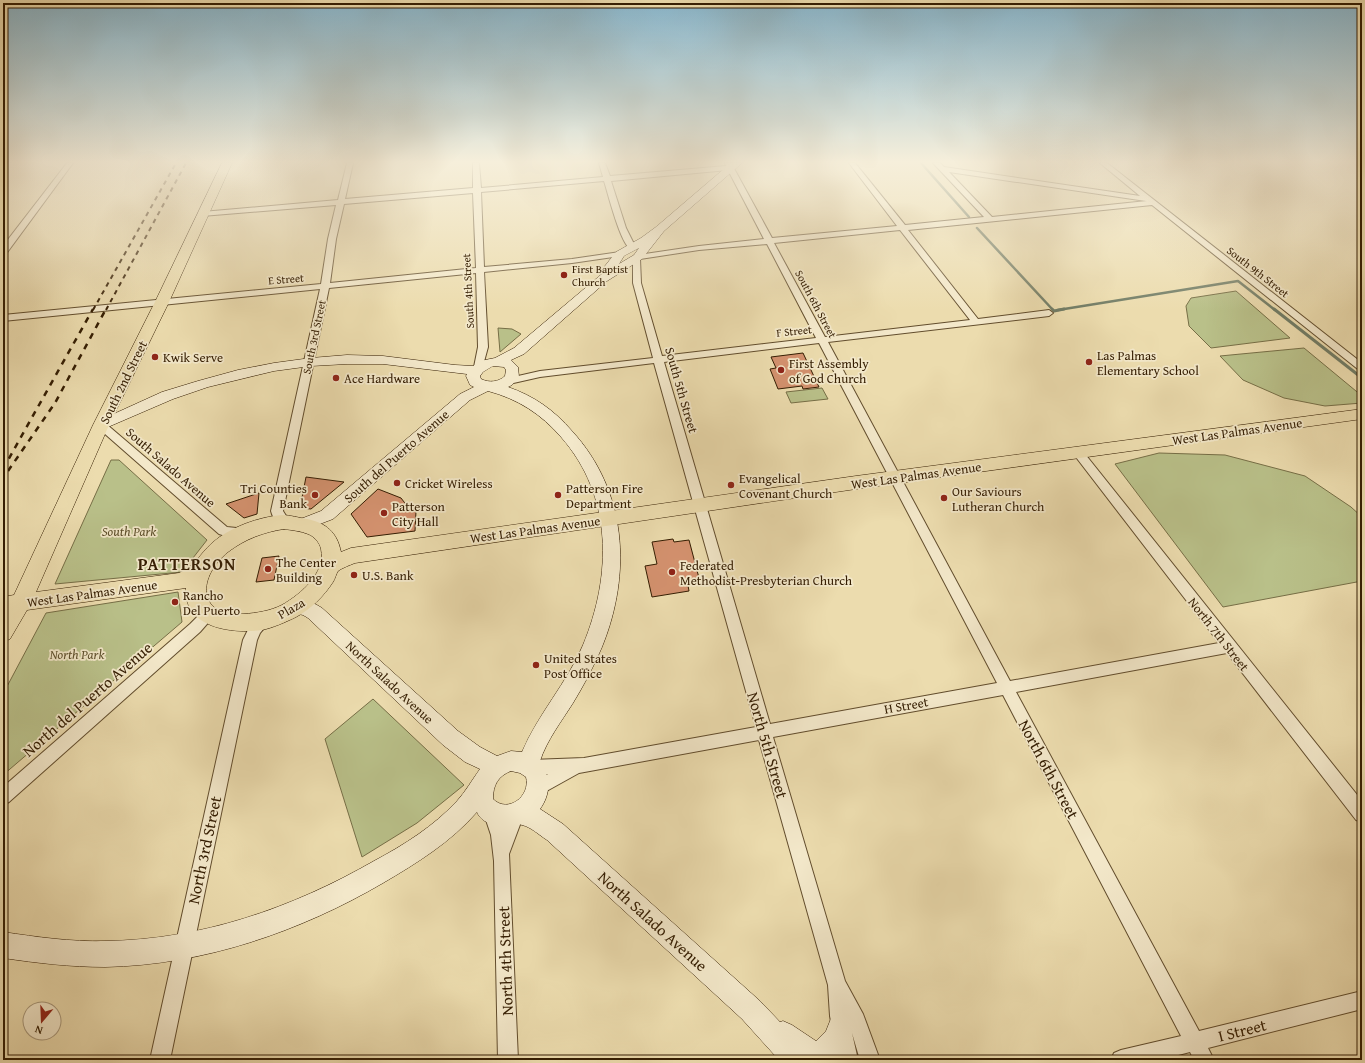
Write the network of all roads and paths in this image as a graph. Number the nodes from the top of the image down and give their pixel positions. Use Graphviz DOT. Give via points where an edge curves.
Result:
graph roads {
  1 [pos="33,213"];
  2 [pos="217,213"];
  3 [pos="338,213"];
  4 [pos="477,213"];
  5 [pos="617,213"];
  6 [pos="678,213"];
  7 [pos="755,213"];
  8 [pos="891,213"];
  9 [pos="984,213"];
  10 [pos="1047,213"];
  11 [pos="1165,213"];
  12 [pos="202,214"];
  13 [pos="990,219"];
  14 [pos="622,228"];
  15 [pos="903,228"];
  16 [pos="660,229"];
  17 [pos="769,241"];
  18 [pos="3,252"];
  19 [pos="629,256"];
  20 [pos="479,270"];
  21 [pos="601,280"];
  22 [pos="637,283"];
  23 [pos="325,286"];
  24 [pos="162,302"];
  25 [pos="1050,313"];
  26 [pos="3,318"];
  27 [pos="976,322"];
  28 [pos="822,340"];
  29 [pos="483,347"];
  30 [pos="659,359"];
  31 [pos="309,362"];
  32 [pos="1362,368"];
  33 [pos="505,370"];
  34 [pos="480,378"];
  35 [pos="520,397"];
  36 [pos="1362,414"];
  37 [pos="102,425"];
  38 [pos="1077,452"];
  39 [pos="894,478"];
  40 [pos="699,505"];
  41 [pos="280,516"];
  42 [pos="610,518"];
  43 [pos="317,523"];
  44 [pos="222,539"];
  45 [pos="338,558"];
  46 [pos="193,579"];
  47 [pos="12,604"];
  48 [pos="308,605"];
  49 [pos="206,620"];
  50 [pos="252,628"];
  51 [pos="3,633"];
  52 [pos="1229,647"];
  53 [pos="1006,688"];
  54 [pos="542,731"];
  55 [pos="763,731"];
  56 [pos="584,765"];
  57 [pos="529,766"];
  58 [pos="492,774"];
  59 [pos="538,790"];
  60 [pos="3,798"];
  61 [pos="490,810"];
  62 [pos="518,813"];
  63 [pos="1362,814"];
  64 [pos="453,821"];
  65 [pos="555,832"];
  66 [pos="502,861"];
  67 [pos="3,945"];
  68 [pos="184,946"];
  69 [pos="837,985"];
  70 [pos="1362,1000"];
  71 [pos="841,1025"];
  72 [pos="1194,1042"];
  73 [pos="810,1058"];
  74 [pos="160,1060"];
  75 [pos="508,1060"];
  76 [pos="848,1060"];
  77 [pos="870,1060"];
  78 [pos="1121,1060"];
  79 [pos="1204,1060"];
  1 -- 18 [label="street"];
  2 -- 12 [label="street"];
  3 -- 23 [label="street, South 3rd Street"];
  4 -- 20 [label="street, South 4th Street"];
  5 -- 14 [label="street, South 5th Street"];
  6 -- 16 [label="street"];
  7 -- 17 [label="street, South 6th Street"];
  8 -- 15 [label="street"];
  9 -- 13 [label="street"];
  10 -- 13 [label="street, E Street"];
  11 -- 32 [label="street, South 9th Street"];
  12 -- 24 [label="main road, South 2nd Street"];
  13 -- 15 [label="street, E Street"];
  14 -- 19 [label="street, South 5th Street"];
  14 -- 19 [label="street, South 5th Street"];
  15 -- 17 [label="street, E Street"];
  15 -- 27 [label="street"];
  16 -- 19 [label="street"];
  16 -- 19 [label="street" via="649,237 638,240"];
  17 -- 19 [label="street, E Street"];
  17 -- 28 [label="street, South 6th Street"];
  19 -- 20 [label="street, E Street"];
  19 -- 21 [label="street"];
  19 -- 21 [label="street" via="618,272"];
  19 -- 22 [label="street, South 5th Street"];
  19 -- 22 [label="street, South 5th Street"];
  20 -- 23 [label="street, E Street"];
  20 -- 29 [label="street, South 4th Street"];
  21 -- 33 [label="street" via="518,351"];
  22 -- 30 [label="street, South 5th Street"];
  23 -- 24 [label="street, E Street"];
  23 -- 31 [label="street, South 3rd Street"];
  24 -- 26 [label="street, E Street"];
  24 -- 37 [label="main road, South 2nd Street"];
  25 -- 27 [label="street, F Street"];
  27 -- 28 [label="street, F Street"];
  28 -- 30 [label="street, F Street"];
  28 -- 39 [label="street, South 6th Street"];
  29 -- 33 [label="street, South 4th Street"];
  29 -- 34 [label="street, South 4th Street"];
  30 -- 33 [label="street, F Street" via="540,374"];
  30 -- 40 [label="street, South 5th Street"];
  31 -- 34 [label="street" via="354,359 406,361 448,368"];
  31 -- 37 [label="street" via="209,383 128,412"];
  31 -- 41 [label="street, South 3rd Street"];
  33 -- 34 [label="street"];
  33 -- 34 [label="street" via="501,385"];
  33 -- 35 [label="street" via="512,389"];
  34 -- 35 [label="street"];
  34 -- 43 [label="street, South del Puerto Avenue" via="465,397"];
  35 -- 42 [label="street" via="552,418 578,446 600,483"];
  36 -- 38 [label="main road, West Las Palmas Avenue"];
  37 -- 44 [label="street, South Salado Avenue"];
  37 -- 47 [label="main road, South 2nd Street"];
  38 -- 39 [label="main road, West Las Palmas Avenue"];
  38 -- 52 [label="street, North 7th Street"];
  39 -- 40 [label="main road, West Las Palmas Avenue"];
  39 -- 53 [label="street, North 6th Street"];
  40 -- 42 [label="main road, West Las Palmas Avenue"];
  40 -- 55 [label="street, North 5th Street"];
  41 -- 43 [label="main road"];
  41 -- 44 [label="main road" via="264,525"];
  42 -- 45 [label="main road, West Las Palmas Avenue"];
  42 -- 54 [label="street" via="613,562 605,612 578,677"];
  43 -- 45 [label="main road"];
  44 -- 46 [label="main road"];
  45 -- 48 [label="main road, Plaza"];
  46 -- 47 [label="main road, West Las Palmas Avenue"];
  46 -- 49 [label="main road" via="198,603"];
  47 -- 51 [label="main road, South 2nd Street"];
  48 -- 50 [label="main road, Plaza"];
  48 -- 58 [label="street, North Salado Avenue" via="477,763"];
  49 -- 50 [label="main road, Plaza"];
  49 -- 60 [label="street, North del Puerto Avenue"];
  50 -- 68 [label="street, North 3rd Street"];
  52 -- 53 [label="street, H Street"];
  52 -- 63 [label="street, North 7th Street"];
  53 -- 55 [label="street, H Street"];
  53 -- 72 [label="street, North 6th Street"];
  54 -- 57 [label="street" via="533,747"];
  54 -- 58 [label="street"];
  55 -- 56 [label="street, H Street"];
  55 -- 69 [label="street, North 5th Street"];
  56 -- 57 [label="street, H Street"];
  56 -- 59 [label="street, H Street" via="560,775"];
  57 -- 58 [label="street" via="518,761"];
  57 -- 59 [label="street" via="538,778"];
  58 -- 61 [label="street" via="483,801"];
  58 -- 64 [label="street" via="469,805"];
  59 -- 62 [label="street" via="530,805"];
  59 -- 65 [label="street, North Salado Avenue" via="542,814"];
  61 -- 62 [label="street" via="505,816"];
  61 -- 64 [label="street" via="473,812"];
  61 -- 66 [label="street, North 4th Street" via="499,835"];
  62 -- 65 [label="street, North Salado Avenue" via="538,820"];
  62 -- 66 [label="street, North 4th Street" via="508,834"];
  64 -- 68 [label="street" via="412,852 328,899 258,927"];
  65 -- 73 [label="street, North Salado Avenue" via="751,1010"];
  66 -- 75 [label="street, North 4th Street"];
  67 -- 68 [label="street" via="27,950 84,955 134,953"];
  68 -- 74 [label="street, North 3rd Street"];
  69 -- 71 [label="street, North 5th Street"];
  69 -- 77 [label="street, North 5th Street" via="858,1020"];
  70 -- 72 [label="street, I Street"];
  71 -- 73 [label="street" via="833,1046"];
  71 -- 76 [label="street, North 5th Street"];
  72 -- 78 [label="street, I Street"];
  72 -- 79 [label="street, North 6th Street"];
}
